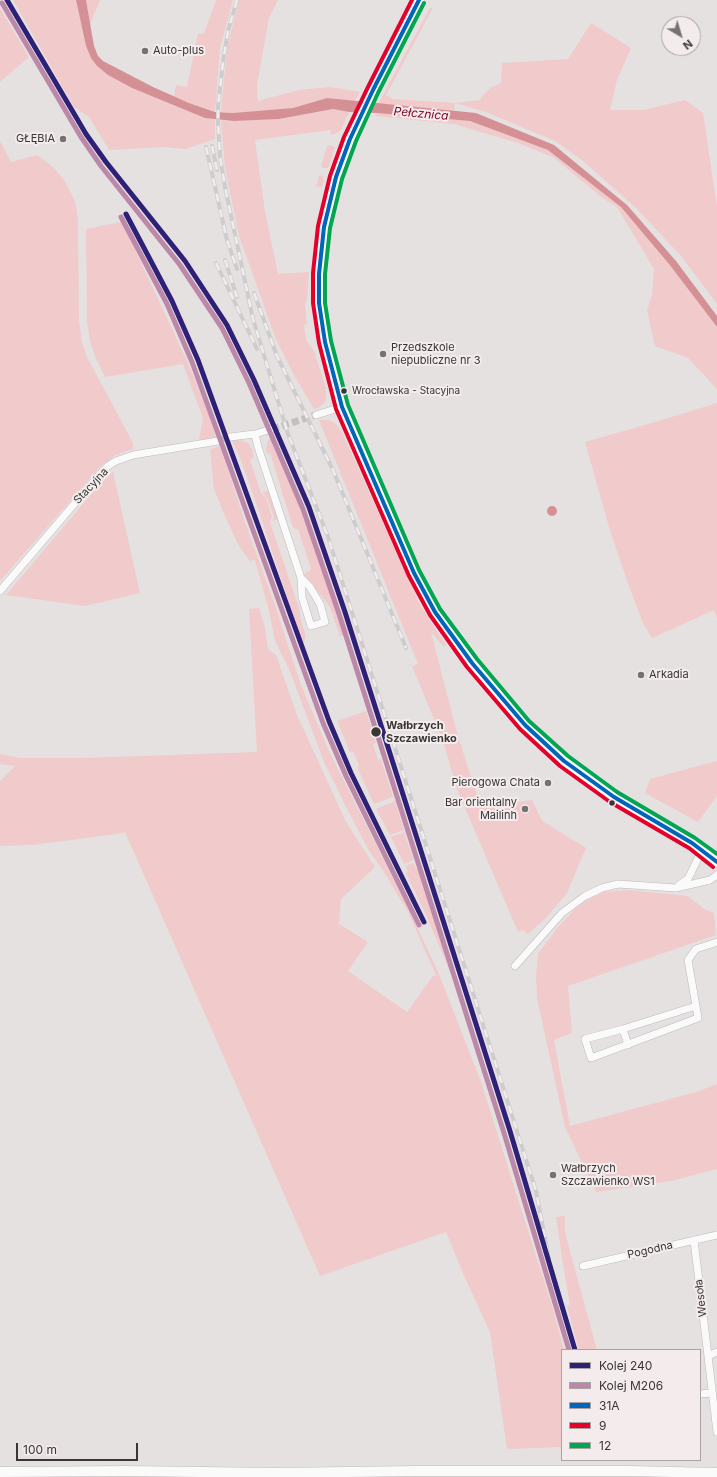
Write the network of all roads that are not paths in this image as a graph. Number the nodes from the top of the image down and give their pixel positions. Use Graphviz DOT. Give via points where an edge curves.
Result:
graph roads {
  1 [pos="419,0"];
  2 [pos="342,407"];
  3 [pos="316,415"];
  4 [pos="272,429"];
  5 [pos="255,434"];
  6 [pos="230,437"];
  7 [pos="218,441"];
  8 [pos="301,578"];
  9 [pos="0,591"];
  10 [pos="702,850"];
  11 [pos="717,862"];
  12 [pos="693,871"];
  13 [pos="717,875"];
  14 [pos="701,882"];
  15 [pos="676,888"];
  16 [pos="717,942"];
  17 [pos="516,966"];
  18 [pos="696,1006"];
  19 [pos="657,1019"];
  20 [pos="623,1029"];
  21 [pos="661,1032"];
  22 [pos="628,1045"];
  23 [pos="717,1235"];
  24 [pos="694,1240"];
  25 [pos="583,1266"];
  26 [pos="717,1352"];
  27 [pos="708,1356"];
  28 [pos="712,1393"];
  29 [pos="701,1394"];
  30 [pos="717,1432"];
  31 [pos="0,1472"];
  32 [pos="717,1473"];
  33 [pos="148,1474"];
  34 [pos="417,1474"];
  1 -- 2 [label="main road" via="347,145 323,234 319,274 320,303 325,342"];
  2 -- 3 [label="street"];
  2 -- 10 [label="main road" via="414,573 438,617 472,663 537,738 564,761 614,797"];
  4 -- 5 [label="street"];
  5 -- 6 [label="street"];
  5 -- 8 [label="street"];
  7 -- 9 [label="street, Stacyjna" via="132,455 112,464 99,475"];
  8 -- 8 [label="street" via="302,597 311,626 325,622 320,604"];
  10 -- 11 [label="main road"];
  10 -- 12 [label="street"];
  12 -- 14 [label="street"];
  12 -- 15 [label="street" via="688,879"];
  13 -- 14 [label="street"];
  14 -- 15 [label="street"];
  15 -- 17 [label="street" via="618,884 585,896 562,913"];
  16 -- 18 [label="street" via="696,949 688,960"];
  18 -- 19 [label="street"];
  18 -- 21 [label="street" via="698,1018"];
  19 -- 20 [label="street"];
  19 -- 21 [label="street"];
  20 -- 22 [label="street"];
  20 -- 22 [label="street" via="585,1039 591,1058"];
  21 -- 22 [label="street"];
  23 -- 24 [label="street, Pogodna"];
  24 -- 25 [label="street, Pogodna"];
  24 -- 27 [label="street, Wesoła"];
  26 -- 27 [label="street"];
  27 -- 28 [label="street, Wesoła"];
  28 -- 29 [label="street"];
  28 -- 30 [label="street, Wesoła"];
  31 -- 33 [label="main road"];
  32 -- 34 [label="main road" via="630,1470"];
  33 -- 34 [label="main road"];
}
